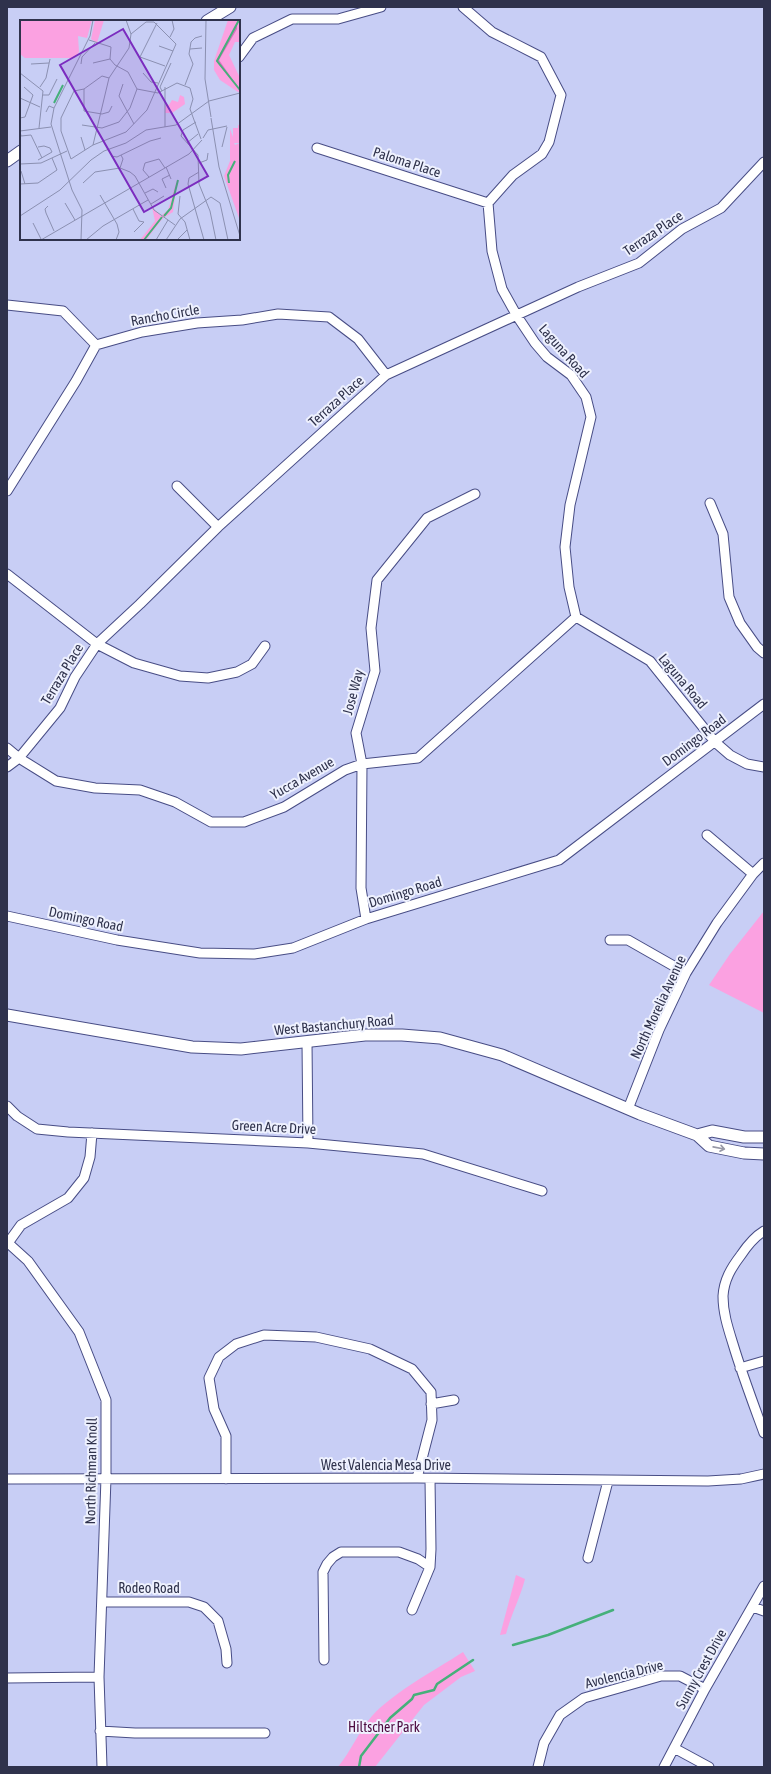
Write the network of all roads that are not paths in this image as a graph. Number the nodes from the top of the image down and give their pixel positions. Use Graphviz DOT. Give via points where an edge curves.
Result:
graph roads {
  1 [pos="230,7"];
  2 [pos="381,7"];
  3 [pos="463,7"];
  4 [pos="209,20"];
  5 [pos="240,56"];
  6 [pos="317,148"];
  7 [pos="20,152"];
  8 [pos="7,160"];
  9 [pos="764,162"];
  10 [pos="488,203"];
  11 [pos="7,304"];
  12 [pos="516,316"];
  13 [pos="96,345"];
  14 [pos="386,375"];
  15 [pos="177,486"];
  16 [pos="7,491"];
  17 [pos="475,494"];
  18 [pos="710,503"];
  19 [pos="218,527"];
  20 [pos="7,574"];
  21 [pos="576,617"];
  22 [pos="97,644"];
  23 [pos="265,646"];
  24 [pos="764,653"];
  25 [pos="764,704"];
  26 [pos="715,742"];
  27 [pos="7,748"];
  28 [pos="19,758"];
  29 [pos="362,764"];
  30 [pos="7,767"];
  31 [pos="764,767"];
  32 [pos="707,835"];
  33 [pos="764,863"];
  34 [pos="753,874"];
  35 [pos="7,916"];
  36 [pos="366,919"];
  37 [pos="610,940"];
  38 [pos="686,973"];
  39 [pos="7,1015"];
  40 [pos="307,1042"];
  41 [pos="7,1106"];
  42 [pos="628,1109"];
  43 [pos="92,1133"];
  44 [pos="697,1135"];
  45 [pos="764,1137"];
  46 [pos="308,1143"];
  47 [pos="764,1154"];
  48 [pos="542,1191"];
  49 [pos="764,1231"];
  50 [pos="8,1242"];
  51 [pos="764,1361"];
  52 [pos="740,1368"];
  53 [pos="454,1400"];
  54 [pos="431,1404"];
  55 [pos="764,1433"];
  56 [pos="764,1474"];
  57 [pos="106,1478"];
  58 [pos="418,1478"];
  59 [pos="7,1479"];
  60 [pos="226,1479"];
  61 [pos="430,1479"];
  62 [pos="608,1481"];
  63 [pos="588,1558"];
  64 [pos="430,1568"];
  65 [pos="764,1586"];
  66 [pos="103,1602"];
  67 [pos="753,1607"];
  68 [pos="412,1610"];
  69 [pos="764,1611"];
  70 [pos="324,1660"];
  71 [pos="227,1663"];
  72 [pos="99,1677"];
  73 [pos="7,1678"];
  74 [pos="705,1690"];
  75 [pos="100,1731"];
  76 [pos="265,1733"];
  77 [pos="674,1748"];
  78 [pos="102,1767"];
  79 [pos="538,1767"];
  80 [pos="664,1767"];
  81 [pos="709,1767"];
  1 -- 4 [label="main road"];
  2 -- 5 [label="street" via="338,19 292,19 253,38"];
  3 -- 10 [label="street" via="492,32 541,57 561,95 549,142 542,154 513,175"];
  6 -- 10 [label="street, Paloma Place"];
  7 -- 8 [label="main road"];
  9 -- 12 [label="street, Terraza Place" via="720,208 682,229 638,264 578,287"];
  10 -- 12 [label="street, Laguna Road" via="492,252 502,289"];
  11 -- 13 [label="street" via="63,311"];
  12 -- 14 [label="street, Terraza Place"];
  12 -- 21 [label="street, Laguna Road" via="547,357 571,375 586,397 591,417 570,505 565,547 569,587"];
  13 -- 14 [label="street, Rancho Circle" via="142,332 197,323 278,314 329,317 358,339"];
  13 -- 16 [label="street"];
  14 -- 19 [label="street, Terraza Place"];
  15 -- 19 [label="street"];
  17 -- 29 [label="street, Jose Way" via="427,518 377,580 371,628 375,671 356,733"];
  18 -- 24 [label="street" via="723,534 729,597 740,623"];
  19 -- 22 [label="street, Terraza Place"];
  20 -- 22 [label="street"];
  21 -- 26 [label="street, Laguna Road" via="650,661"];
  21 -- 29 [label="street, Yucca Avenue" via="418,758"];
  22 -- 23 [label="street" via="134,663 180,676 208,678 237,672 252,664"];
  22 -- 28 [label="street, Terraza Place" via="75,677 60,708"];
  25 -- 26 [label="street, Domingo Road"];
  26 -- 31 [label="street, Laguna Road" via="730,755 747,764"];
  26 -- 36 [label="street, Domingo Road" via="559,860"];
  27 -- 28 [label="street, Yucca Avenue"];
  28 -- 29 [label="street, Yucca Avenue" via="56,781 95,788 140,790 175,802 211,822 244,822 284,807 345,770"];
  28 -- 30 [label="street, Terraza Place"];
  29 -- 36 [label="street, Jose Way" via="361,888"];
  32 -- 34 [label="street"];
  33 -- 34 [label="street, North Morelia Avenue"];
  34 -- 38 [label="street, North Morelia Avenue" via="717,923"];
  35 -- 36 [label="street, Domingo Road" via="117,940 200,953 254,954 293,948"];
  37 -- 38 [label="street" via="628,940"];
  38 -- 42 [label="street, North Morelia Avenue" via="659,1030"];
  39 -- 40 [label="main road, West Bastanchury Road" via="192,1047 240,1049"];
  40 -- 42 [label="main road, West Bastanchury Road" via="365,1035 440,1038 502,1055"];
  40 -- 46 [label="street"];
  41 -- 43 [label="street, Green Acre Drive" via="37,1129"];
  42 -- 44 [label="main road, West Bastanchury Road"];
  43 -- 46 [label="street, Green Acre Drive"];
  43 -- 50 [label="street" via="90,1157 84,1178 68,1198 21,1225"];
  44 -- 45 [label="main road, West Bastanchury Road" via="712,1131 744,1137"];
  44 -- 47 [label="main road, West Bastanchury Road, one-way" via="709,1146"];
  46 -- 48 [label="street, Green Acre Drive" via="423,1154"];
  49 -- 52 [label="street" via="746,1248 731,1269 726,1282 724,1315"];
  50 -- 57 [label="street, North Richman Knoll" via="28,1261 79,1332 106,1400"];
  51 -- 52 [label="street"];
  52 -- 55 [label="street"];
  53 -- 54 [label="street"];
  54 -- 58 [label="street" via="432,1420"];
  54 -- 60 [label="street" via="430,1392 412,1369 370,1349 301,1336 264,1335 236,1344 219,1357 209,1378 214,1409 226,1436"];
  56 -- 62 [label="street, West Valencia Mesa Drive" via="741,1479 708,1481"];
  57 -- 59 [label="street, West Valencia Mesa Drive"];
  57 -- 60 [label="street, West Valencia Mesa Drive"];
  57 -- 66 [label="street, North Richman Knoll"];
  58 -- 60 [label="street, West Valencia Mesa Drive"];
  58 -- 61 [label="street, West Valencia Mesa Drive"];
  61 -- 62 [label="street, West Valencia Mesa Drive"];
  61 -- 64 [label="street"];
  62 -- 63 [label="street"];
  64 -- 68 [label="street"];
  64 -- 70 [label="street" via="418,1559 399,1552 341,1552 333,1557 323,1572"];
  65 -- 67 [label="street, Sunny Crest Drive"];
  66 -- 71 [label="street, Rodeo Road" via="189,1602 204,1607 218,1621"];
  66 -- 72 [label="street, North Richman Knoll"];
  67 -- 69 [label="street"];
  67 -- 74 [label="street, Sunny Crest Drive"];
  72 -- 73 [label="street"];
  72 -- 75 [label="street, North Richman Knoll"];
  74 -- 77 [label="street, Sunny Crest Drive"];
  74 -- 79 [label="street, Avolencia Drive" via="680,1676 661,1676 584,1698 560,1715 544,1743"];
  75 -- 76 [label="street"];
  75 -- 78 [label="street, North Richman Knoll"];
  77 -- 80 [label="street, Sunny Crest Drive"];
  77 -- 81 [label="street"];
}
